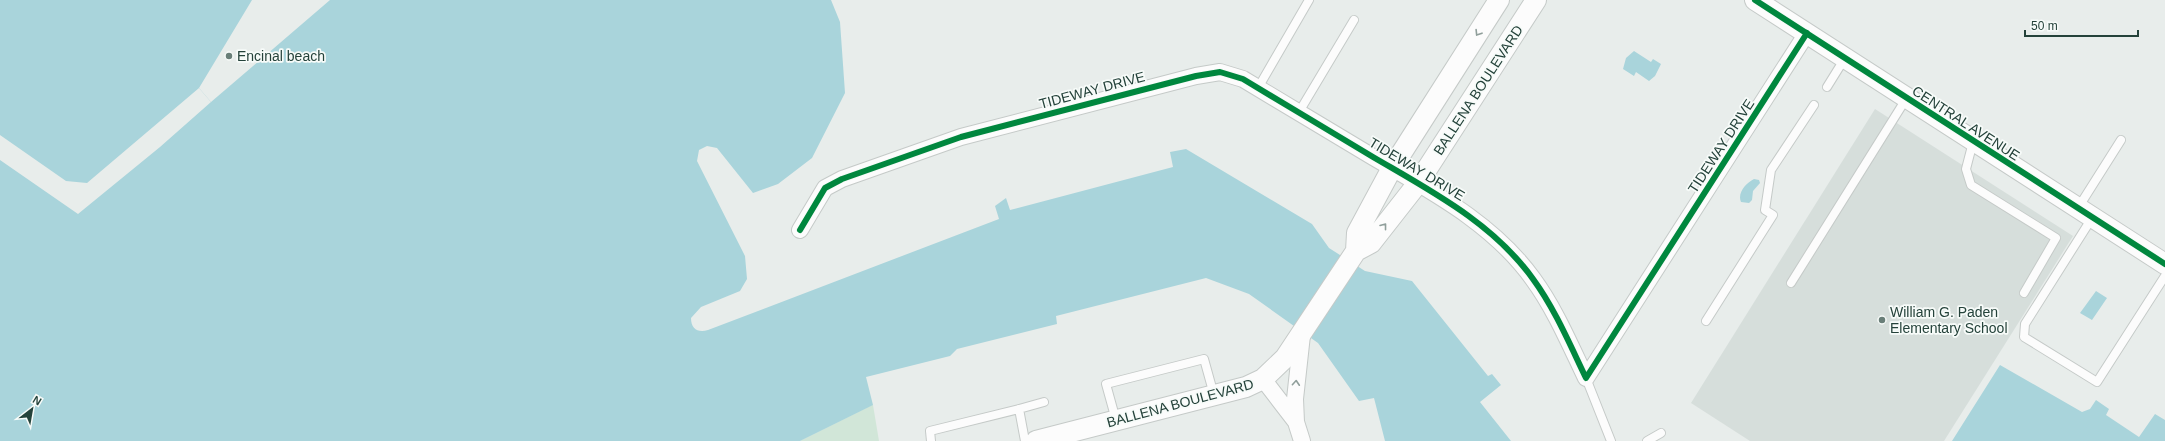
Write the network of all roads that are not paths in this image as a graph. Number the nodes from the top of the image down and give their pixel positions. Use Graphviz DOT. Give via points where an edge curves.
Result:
graph roads {
  1 [pos="1309,0"];
  2 [pos="1499,0"];
  3 [pos="1536,0"];
  4 [pos="1755,0"];
  5 [pos="1354,20"];
  6 [pos="1807,33"];
  7 [pos="1845,58"];
  8 [pos="1827,87"];
  9 [pos="1258,88"];
  10 [pos="1906,99"];
  11 [pos="1814,105"];
  12 [pos="1299,112"];
  13 [pos="2121,140"];
  14 [pos="1974,142"];
  15 [pos="1392,168"];
  16 [pos="1418,183"];
  17 [pos="2085,213"];
  18 [pos="800,230"];
  19 [pos="1356,251"];
  20 [pos="2165,264"];
  21 [pos="2165,276"];
  22 [pos="1791,283"];
  23 [pos="2024,293"];
  24 [pos="1706,321"];
  25 [pos="1302,335"];
  26 [pos="1586,378"];
  27 [pos="1263,379"];
  28 [pos="1214,395"];
  29 [pos="1044,402"];
  30 [pos="1019,409"];
  31 [pos="1116,421"];
  32 [pos="1296,422"];
  33 [pos="1661,434"];
  34 [pos="931,441"];
  35 [pos="1025,441"];
  36 [pos="1036,441"];
  37 [pos="1302,441"];
  38 [pos="1611,441"];
  39 [pos="1646,441"];
  1 -- 9 [label="lane"];
  2 -- 15 [label="street, BALLENA BOULEVARD, one-way"];
  3 -- 16 [label="street, BALLENA BOULEVARD"];
  4 -- 6 [label="street, CENTRAL AVENUE"];
  5 -- 12 [label="lane"];
  6 -- 7 [label="street, CENTRAL AVENUE"];
  6 -- 26 [label="street, TIDEWAY DRIVE"];
  7 -- 8 [label="lane"];
  7 -- 10 [label="street, CENTRAL AVENUE"];
  9 -- 12 [label="street, TIDEWAY DRIVE"];
  9 -- 18 [label="street, TIDEWAY DRIVE" via="1243,79 1220,72 961,137 842,179 825,188"];
  10 -- 14 [label="street, CENTRAL AVENUE"];
  10 -- 22 [label="lane"];
  11 -- 24 [label="lane" via="1771,170 1765,210 1773,215"];
  12 -- 15 [label="street, TIDEWAY DRIVE"];
  13 -- 17 [label="lane"];
  14 -- 17 [label="street, CENTRAL AVENUE"];
  14 -- 23 [label="lane" via="1966,169 1971,185 2056,238"];
  15 -- 16 [label="street, TIDEWAY DRIVE"];
  15 -- 19 [label="street, BALLENA BOULEVARD" via="1357,233"];
  19 -- 16 [label="street, BALLENA BOULEVARD, one-way" via="1371,243"];
  16 -- 26 [label="street, TIDEWAY DRIVE" via="1464,212 1499,240 1533,279 1560,325"];
  17 -- 20 [label="street, CENTRAL AVENUE"];
  17 -- 21 [label="lane" via="2025,324 2024,337 2097,382"];
  19 -- 25 [label="street, BALLENA BOULEVARD"];
  25 -- 27 [label="street, BALLENA BOULEVARD" via="1285,358"];
  32 -- 25 [label="street, one-way" via="1296,386"];
  26 -- 38 [label="lane"];
  27 -- 28 [label="street, BALLENA BOULEVARD" via="1246,387"];
  27 -- 32 [label="street"];
  28 -- 31 [label="street, BALLENA BOULEVARD"];
  28 -- 31 [label="lane" via="1204,359 1106,384"];
  29 -- 30 [label="lane"];
  30 -- 34 [label="lane" via="930,431"];
  30 -- 35 [label="lane"];
  31 -- 36 [label="street, BALLENA BOULEVARD"];
  32 -- 37 [label="street"];
  33 -- 39 [label="lane"];
}
